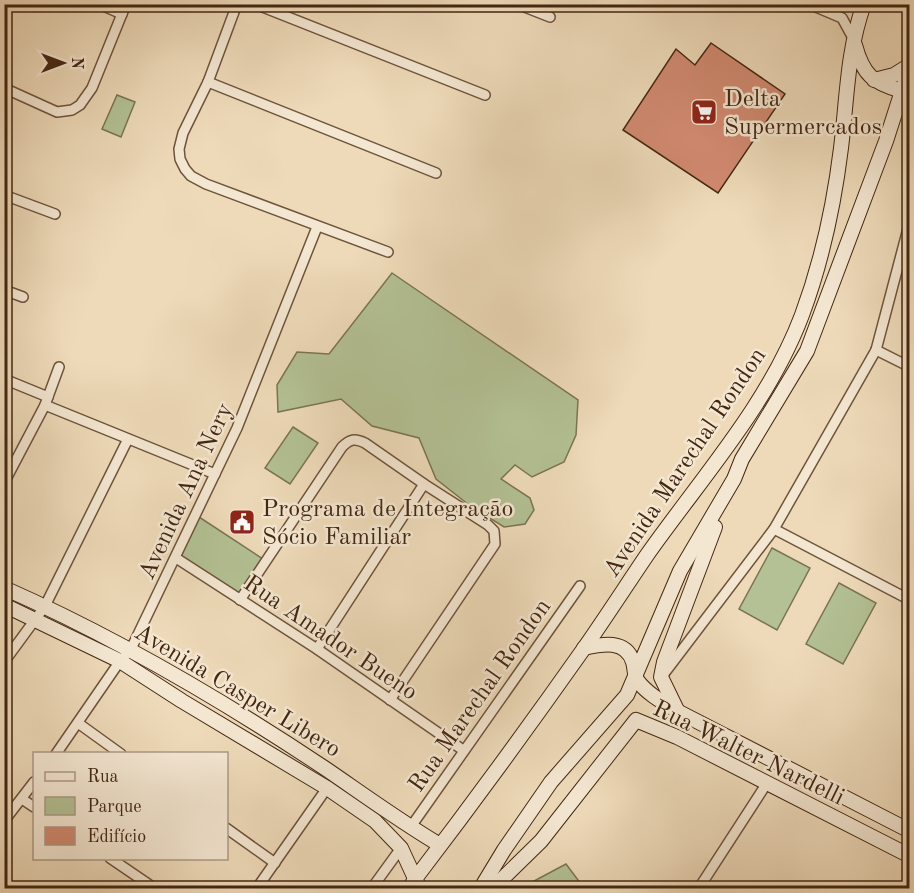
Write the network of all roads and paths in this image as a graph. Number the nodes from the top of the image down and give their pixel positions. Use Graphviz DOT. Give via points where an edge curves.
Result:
graph roads {
  1 [pos="99,4"];
  2 [pos="126,4"];
  3 [pos="237,4"];
  4 [pos="255,4"];
  5 [pos="517,4"];
  6 [pos="809,4"];
  7 [pos="862,5"];
  8 [pos="122,14"];
  9 [pos="550,17"];
  10 [pos="853,38"];
  11 [pos="909,66"];
  12 [pos="874,80"];
  13 [pos="208,82"];
  14 [pos="4,88"];
  15 [pos="906,92"];
  16 [pos="485,95"];
  17 [pos="436,172"];
  18 [pos="4,195"];
  19 [pos="55,214"];
  20 [pos="909,221"];
  21 [pos="317,227"];
  22 [pos="387,252"];
  23 [pos="4,290"];
  24 [pos="23,297"];
  25 [pos="876,350"];
  26 [pos="59,367"];
  27 [pos="909,368"];
  28 [pos="4,379"];
  29 [pos="46,401"];
  30 [pos="128,439"];
  31 [pos="215,474"];
  32 [pos="734,479"];
  33 [pos="4,483"];
  34 [pos="424,484"];
  35 [pos="774,529"];
  36 [pos="176,558"];
  37 [pos="580,586"];
  38 [pos="4,588"];
  39 [pos="240,600"];
  40 [pos="909,600"];
  41 [pos="4,604"];
  42 [pos="45,606"];
  43 [pos="36,619"];
  44 [pos="584,648"];
  45 [pos="131,649"];
  46 [pos="316,649"];
  47 [pos="120,661"];
  48 [pos="4,662"];
  49 [pos="661,677"];
  50 [pos="635,678"];
  51 [pos="390,700"];
  52 [pos="679,712"];
  53 [pos="78,723"];
  54 [pos="464,750"];
  55 [pos="57,752"];
  56 [pos="120,752"];
  57 [pos="33,783"];
  58 [pos="767,783"];
  59 [pos="327,788"];
  60 [pos="22,798"];
  61 [pos="33,806"];
  62 [pos="4,821"];
  63 [pos="410,828"];
  64 [pos="228,829"];
  65 [pos="909,831"];
  66 [pos="440,845"];
  67 [pos="401,848"];
  68 [pos="909,856"];
  69 [pos="113,860"];
  70 [pos="275,863"];
  71 [pos="415,885"];
  72 [pos="154,888"];
  73 [pos="256,888"];
  74 [pos="372,888"];
  75 [pos="481,888"];
  76 [pos="493,888"];
  77 [pos="699,888"];
  1 -- 8 [label="street"];
  2 -- 8 [label="street"];
  3 -- 13 [label="street"];
  4 -- 16 [label="street"];
  5 -- 9 [label="street"];
  6 -- 10 [label="street" via="842,18"];
  7 -- 10 [label="main road, Avenida Marechal Rondon"];
  8 -- 14 [label="street" via="86,100 72,110 57,112"];
  10 -- 12 [label="main road" via="859,61"];
  10 -- 44 [label="main road, Avenida Marechal Rondon" via="831,217 802,315 756,405"];
  11 -- 12 [label="main road"];
  11 -- 15 [label="main road, Avenida Marechal Rondon"];
  12 -- 15 [label="main road"];
  13 -- 17 [label="street"];
  13 -- 21 [label="street" via="183,133 179,149 185,169 206,184"];
  15 -- 32 [label="main road, Avenida Marechal Rondon" via="807,351"];
  18 -- 19 [label="street"];
  20 -- 25 [label="street"];
  21 -- 22 [label="street"];
  21 -- 31 [label="street, Avenida Ana Nery"];
  23 -- 24 [label="street"];
  25 -- 27 [label="street"];
  25 -- 35 [label="street"];
  26 -- 29 [label="street"];
  28 -- 29 [label="street"];
  29 -- 30 [label="street"];
  29 -- 33 [label="street"];
  30 -- 31 [label="street"];
  30 -- 42 [label="street"];
  31 -- 36 [label="street, Avenida Ana Nery"];
  32 -- 49 [label="main road" via="677,622"];
  32 -- 50 [label="main road, Avenida Marechal Rondon" via="680,571"];
  34 -- 39 [label="street" via="365,443 350,440"];
  34 -- 46 [label="street"];
  34 -- 51 [label="street" via="488,525 494,531 495,544"];
  35 -- 40 [label="street"];
  35 -- 49 [label="street"];
  36 -- 39 [label="street, Rua Amador Bueno"];
  36 -- 45 [label="street, Avenida Ana Nery"];
  37 -- 54 [label="street, Rua Marechal Rondon"];
  38 -- 42 [label="main road, Avenida Casper Libero"];
  39 -- 46 [label="street, Rua Amador Bueno"];
  41 -- 43 [label="main road, Avenida Casper Libero"];
  42 -- 43 [label="street"];
  42 -- 45 [label="main road, Avenida Casper Libero"];
  43 -- 47 [label="main road, Avenida Casper Libero"];
  43 -- 48 [label="street"];
  44 -- 50 [label="main road" via="603,644 626,649"];
  44 -- 66 [label="main road, Avenida Marechal Rondon"];
  45 -- 47 [label="street, Avenida Ana Nery"];
  45 -- 63 [label="main road, Avenida Casper Libero" via="317,764"];
  46 -- 51 [label="street, Rua Amador Bueno"];
  47 -- 53 [label="street, Avenida Ana Nery"];
  47 -- 59 [label="main road, Avenida Casper Libero"];
  49 -- 52 [label="main road"];
  50 -- 52 [label="main road, Rua Walter Nardelli"];
  50 -- 75 [label="main road, Avenida Marechal Rondon" via="619,706 551,782"];
  51 -- 54 [label="street, Rua Amador Bueno"];
  52 -- 65 [label="main road, Rua Walter Nardelli"];
  53 -- 55 [label="street, Avenida Ana Nery"];
  53 -- 56 [label="street"];
  54 -- 63 [label="street, Rua Marechal Rondon"];
  57 -- 60 [label="street"];
  58 -- 68 [label="main road, Rua Walter Nardelli"];
  58 -- 76 [label="main road, Rua Walter Nardelli" via="636,720 541,841"];
  58 -- 77 [label="street"];
  59 -- 67 [label="main road, Avenida Casper Libero" via="375,821"];
  59 -- 70 [label="street"];
  60 -- 61 [label="street"];
  60 -- 62 [label="street"];
  63 -- 66 [label="main road, Avenida Casper Libero"];
  64 -- 70 [label="street"];
  66 -- 71 [label="main road, Avenida Marechal Rondon"];
  67 -- 71 [label="main road, Avenida Casper Libero"];
  67 -- 74 [label="street"];
  69 -- 72 [label="street"];
  70 -- 73 [label="street"];
}
